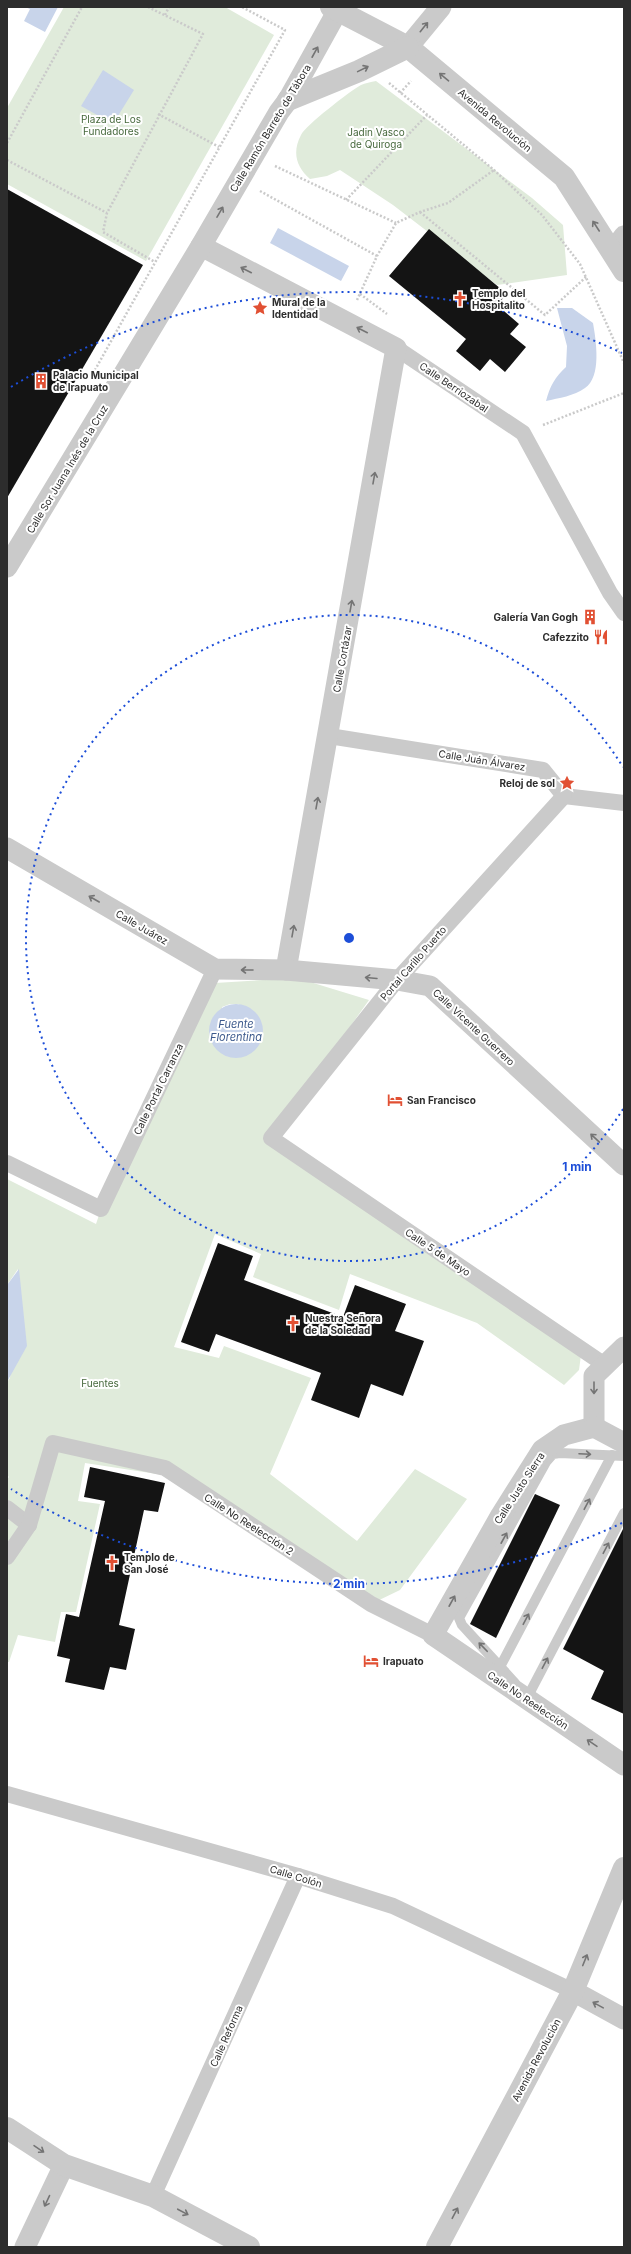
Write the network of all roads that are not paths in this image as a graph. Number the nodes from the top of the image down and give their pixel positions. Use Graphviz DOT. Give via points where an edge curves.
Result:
graph roads {
  1 [pos="441,7"];
  2 [pos="335,8"];
  3 [pos="408,47"];
  4 [pos="288,100"];
  5 [pos="618,244"];
  6 [pos="201,246"];
  7 [pos="624,271"];
  8 [pos="396,348"];
  9 [pos="7,567"];
  10 [pos="624,613"];
  11 [pos="329,736"];
  12 [pos="564,796"];
  13 [pos="624,803"];
  14 [pos="7,848"];
  15 [pos="215,969"];
  16 [pos="286,970"];
  17 [pos="397,980"];
  18 [pos="271,1138"];
  19 [pos="7,1163"];
  20 [pos="624,1165"];
  21 [pos="624,1347"];
  22 [pos="605,1365"];
  23 [pos="594,1427"];
  24 [pos="618,1449"];
  25 [pos="624,1456"];
  26 [pos="7,1508"];
  27 [pos="624,1513"];
  28 [pos="29,1525"];
  29 [pos="7,1557"];
  30 [pos="433,1635"];
  31 [pos="501,1665"];
  32 [pos="527,1698"];
  33 [pos="624,1765"];
  34 [pos="7,1794"];
  35 [pos="624,1868"];
  36 [pos="298,1876"];
  37 [pos="573,1991"];
  38 [pos="624,2019"];
  39 [pos="7,2128"];
  40 [pos="64,2166"];
  41 [pos="153,2196"];
  42 [pos="25,2247"];
  43 [pos="249,2247"];
  44 [pos="437,2247"];
  3 -- 1 [label="street, one-way"];
  2 -- 3 [label="street, Avenida Revolución"];
  4 -- 2 [label="street, Calle Ramón Barreto de Tábora, one-way"];
  4 -- 3 [label="street, one-way"];
  5 -- 3 [label="street, Avenida Revolución, one-way" via="564,177"];
  6 -- 4 [label="street, Calle Ramón Barreto de Tábora, one-way" via="278,112"];
  5 -- 7 [label="street, Avenida Revolución"];
  8 -- 6 [label="street, Calle Berriozabal, one-way"];
  6 -- 9 [label="street, Calle Sor Juana Inés de la Cruz"];
  8 -- 10 [label="street, Calle Berriozabal" via="523,433 610,593"];
  11 -- 8 [label="street, Calle Cortázar, one-way"];
  11 -- 12 [label="street, Calle Juán Álvarez" via="543,770"];
  16 -- 11 [label="street, Calle Cortázar, one-way"];
  12 -- 13 [label="street"];
  12 -- 17 [label="street, Portal Carillo Puerto"];
  15 -- 14 [label="street, Calle Juárez, one-way"];
  16 -- 15 [label="street, Calle Juárez, one-way"];
  15 -- 19 [label="street, Calle Portal Carranza" via="101,1209"];
  17 -- 16 [label="street, Calle Vicente Guerrero, one-way"];
  17 -- 18 [label="street, Portal Carillo Puerto"];
  20 -- 17 [label="street, Calle Vicente Guerrero, one-way" via="430,986"];
  18 -- 22 [label="street, Calle 5 de Mayo"];
  21 -- 22 [label="street"];
  22 -- 23 [label="street, one-way" via="594,1376"];
  23 -- 24 [label="street"];
  30 -- 23 [label="street, Calle Justo Sierra, one-way" via="501,1515 542,1450 564,1435"];
  24 -- 25 [label="lane"];
  31 -- 24 [label="lane, one-way"];
  31 -- 24 [label="lane, one-way" via="459,1618 546,1462 553,1454"];
  26 -- 28 [label="street"];
  32 -- 27 [label="lane, one-way"];
  28 -- 29 [label="street"];
  28 -- 30 [label="street, Calle No Reelección 2" via="53,1443 165,1468 371,1604"];
  30 -- 32 [label="street, Calle No Reelección"];
  31 -- 32 [label="lane"];
  33 -- 32 [label="street, Calle No Reelección, one-way"];
  34 -- 36 [label="street, Calle Colón"];
  37 -- 35 [label="street, Avenida Revolución, one-way"];
  36 -- 37 [label="street, Calle Colón" via="393,1906"];
  36 -- 41 [label="street, Calle Reforma"];
  38 -- 37 [label="street, one-way"];
  44 -- 37 [label="street, Avenida Revolución, one-way"];
  39 -- 40 [label="street, one-way"];
  40 -- 41 [label="street"];
  40 -- 42 [label="street, one-way"];
  41 -- 43 [label="street, one-way"];
}
